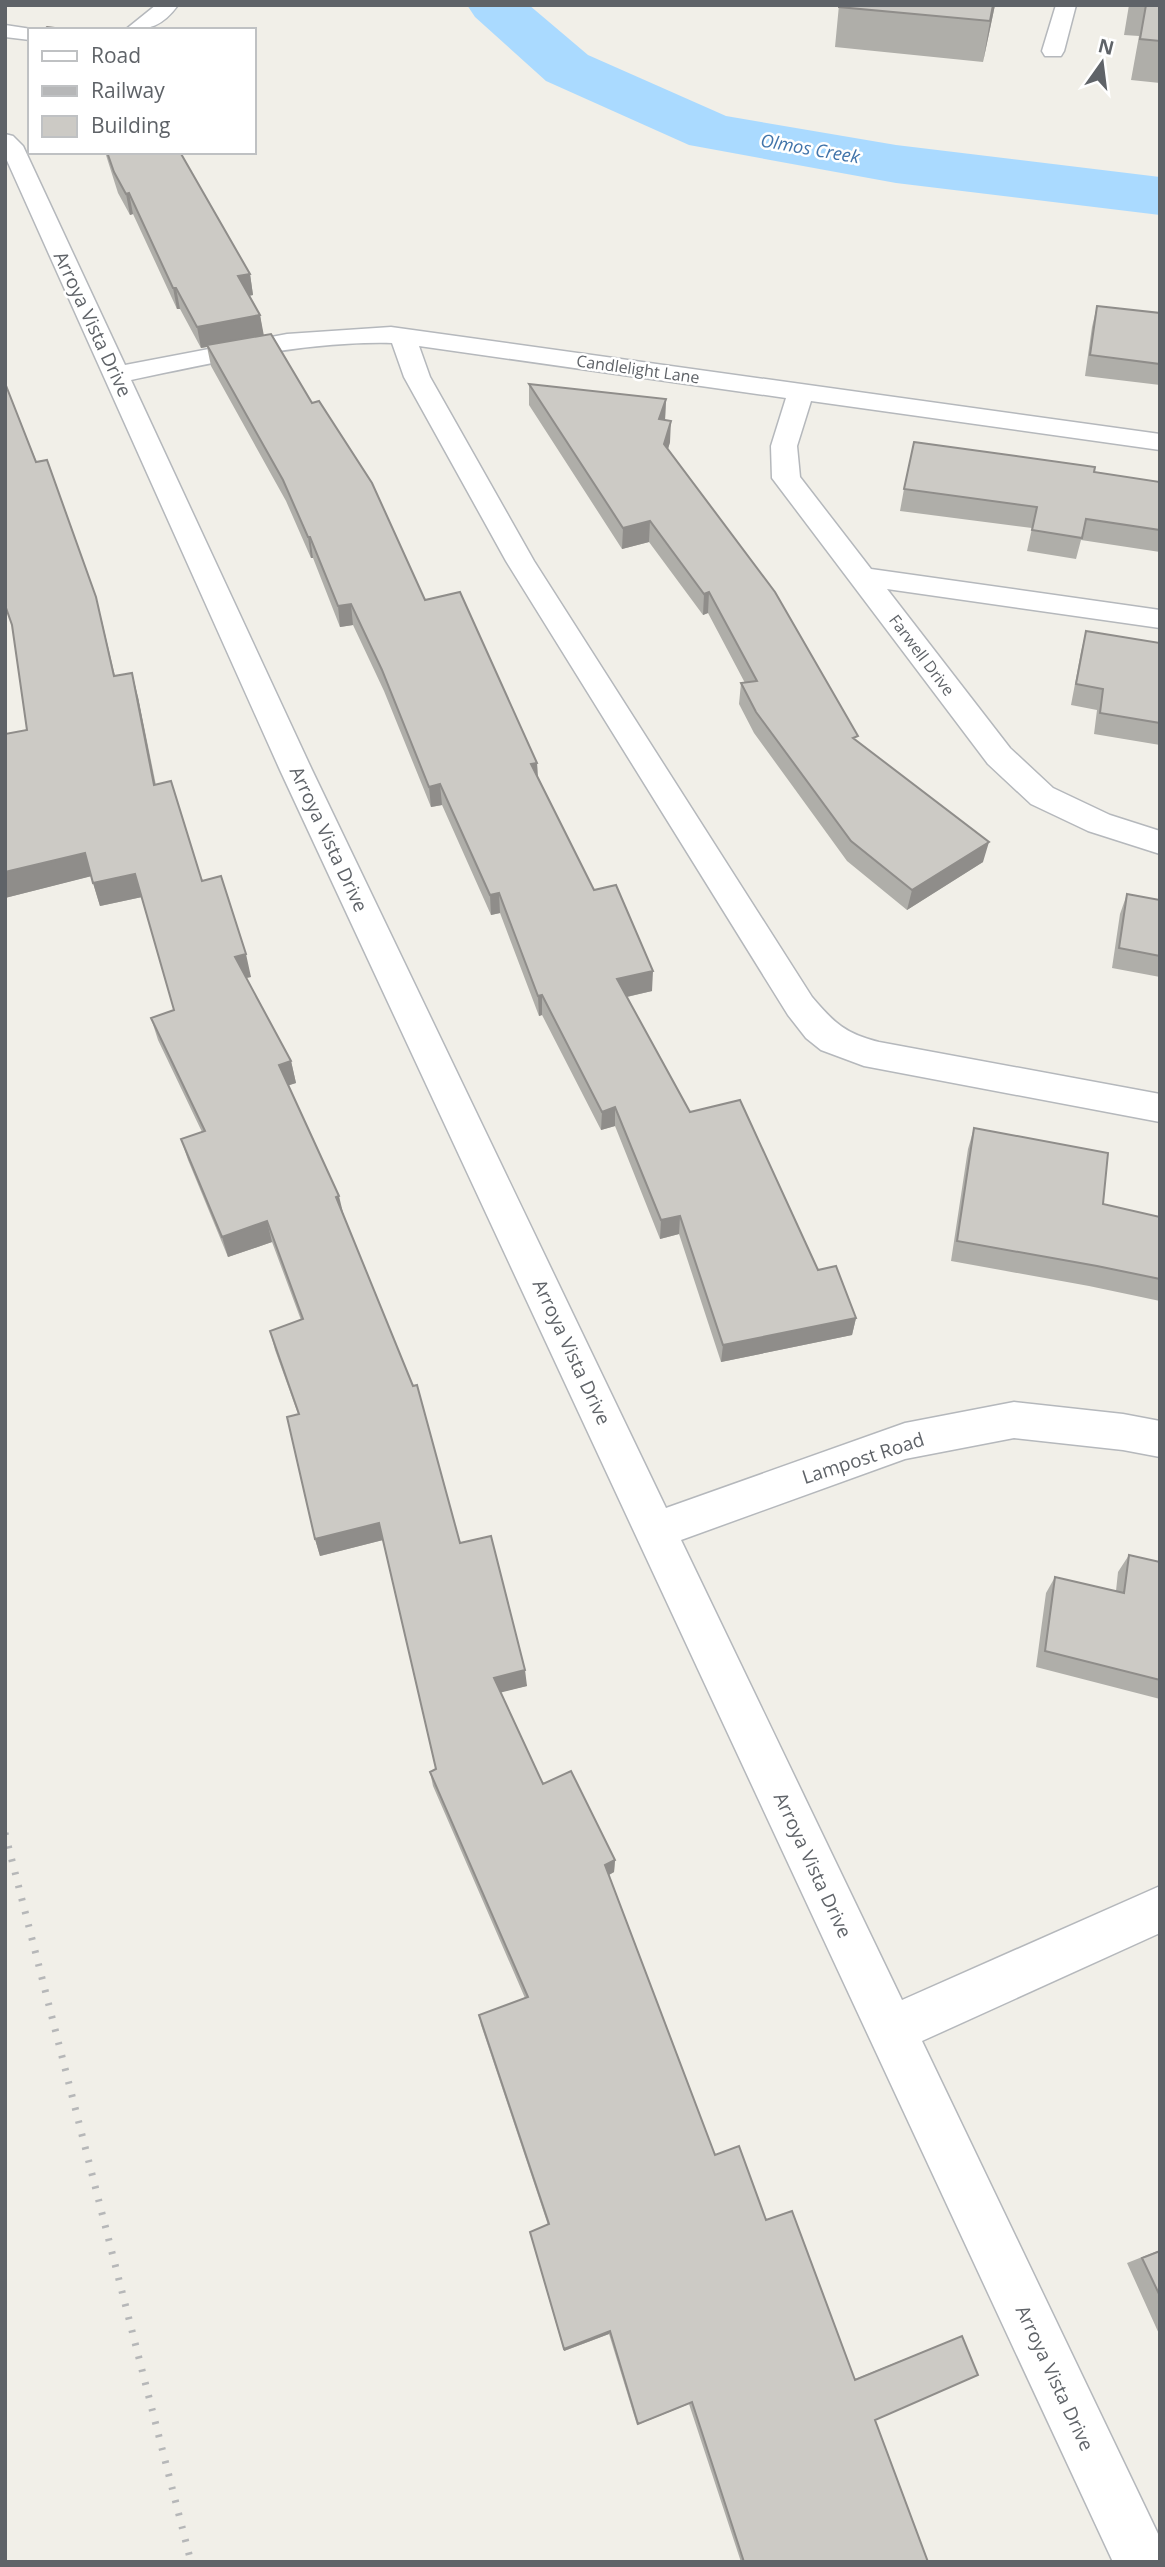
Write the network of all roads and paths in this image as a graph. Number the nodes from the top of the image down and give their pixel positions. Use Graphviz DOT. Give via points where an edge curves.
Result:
graph roads {
  1 [pos="168,5"];
  2 [pos="1066,5"];
  3 [pos="138,28"];
  4 [pos="5,31"];
  5 [pos="28,34"];
  6 [pos="1054,51"];
  7 [pos="5,141"];
  8 [pos="402,336"];
  9 [pos="116,375"];
  10 [pos="801,391"];
  11 [pos="1160,442"];
  12 [pos="863,577"];
  13 [pos="1160,619"];
  14 [pos="1160,843"];
  15 [pos="1160,1108"];
  16 [pos="1160,1439"];
  17 [pos="656,1530"];
  18 [pos="1160,1909"];
  19 [pos="891,2030"];
  20 [pos="1142,2562"];
  1 -- 3 [label="street"];
  2 -- 6 [label="street"];
  4 -- 5 [label="street"];
  7 -- 9 [label="street, Arroya Vista Drive" via="12,146"];
  8 -- 9 [label="street, Candlelight Lane" via="351,334 290,340"];
  8 -- 10 [label="street, Candlelight Lane"];
  8 -- 15 [label="street" via="417,377 520,561 819,1031 836,1045 879,1056"];
  9 -- 17 [label="street, Arroya Vista Drive" via="296,770"];
  10 -- 11 [label="street, Candlelight Lane"];
  10 -- 12 [label="street, Farwell Drive" via="783,446 786,478"];
  12 -- 13 [label="street"];
  12 -- 14 [label="street, Farwell Drive" via="999,756 1042,796 1098,823"];
  16 -- 17 [label="street, Lampost Road" via="1014,1420 905,1441"];
  17 -- 19 [label="street, Arroya Vista Drive"];
  18 -- 19 [label="street"];
  19 -- 20 [label="street, Arroya Vista Drive"];
}
